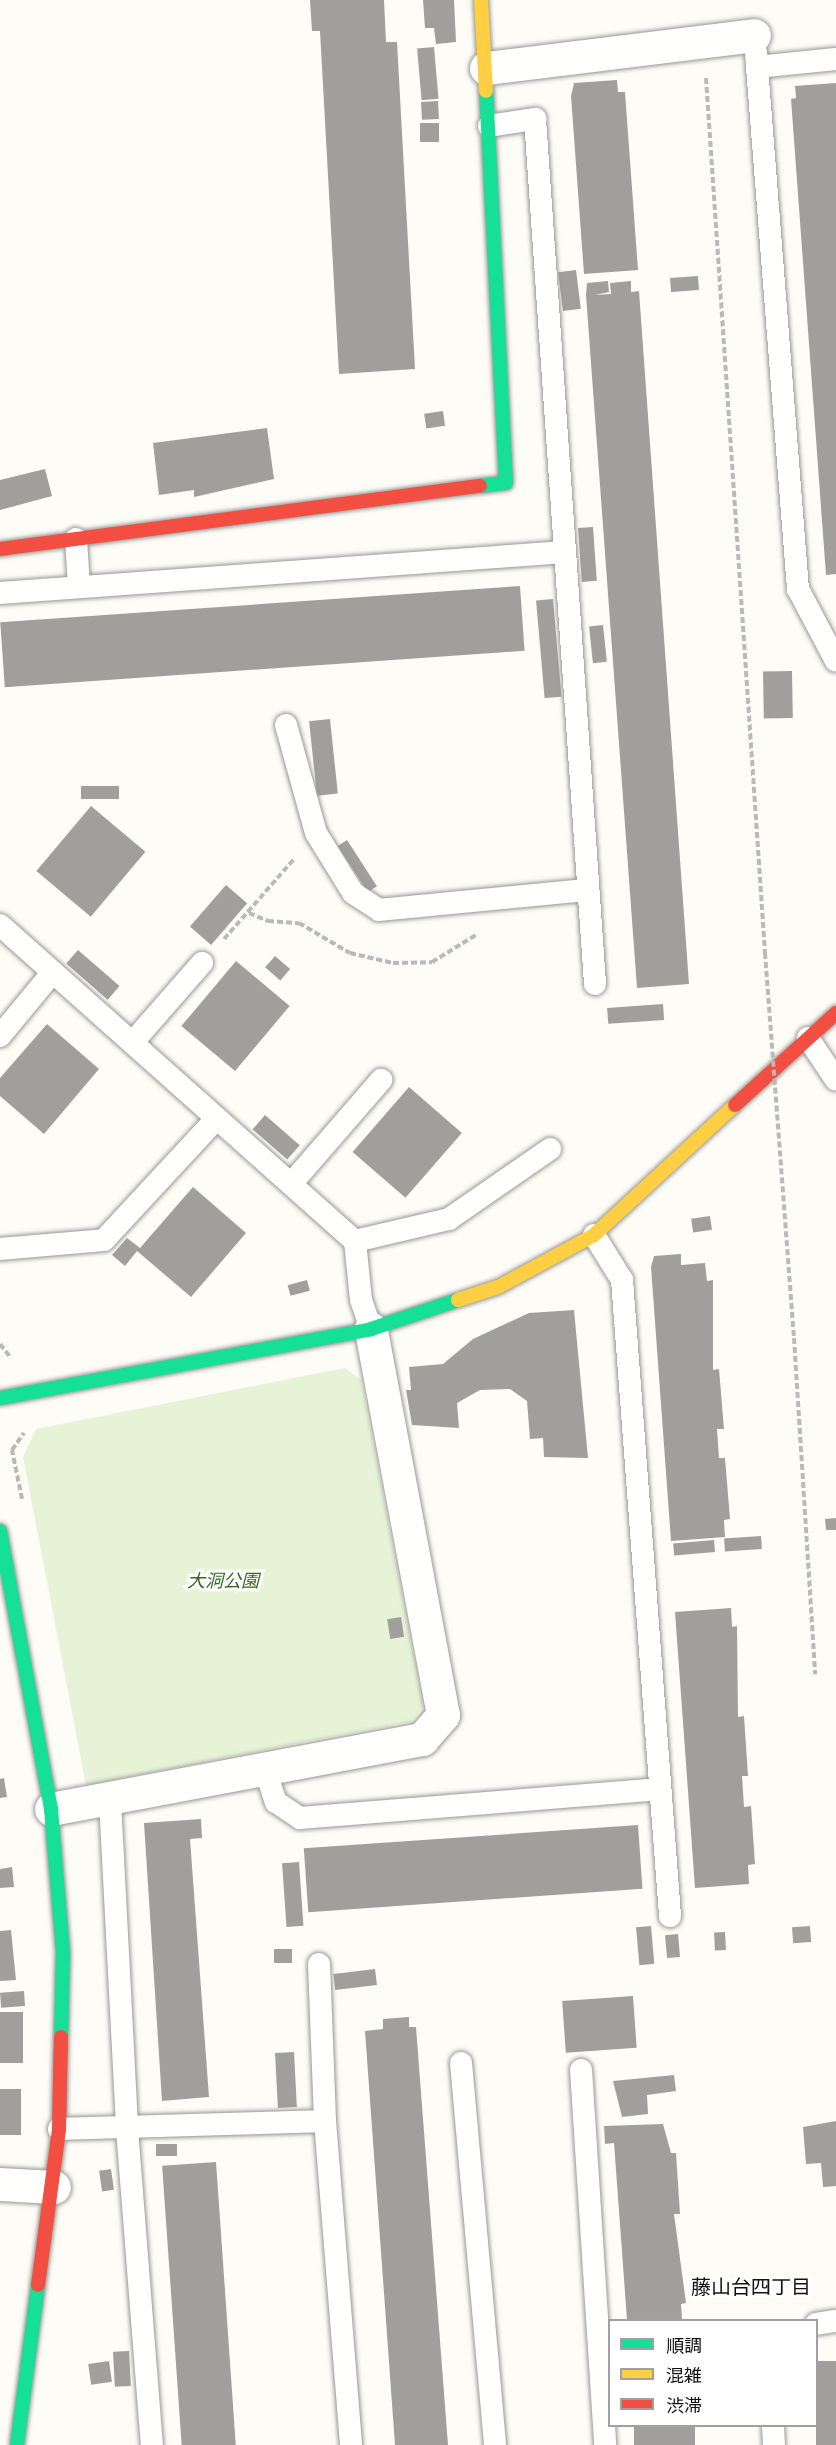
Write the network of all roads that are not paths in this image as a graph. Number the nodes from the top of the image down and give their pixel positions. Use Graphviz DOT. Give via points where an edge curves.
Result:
graph roads {
  1 [pos="481,0"];
  2 [pos="755,51"];
  3 [pos="836,59"];
  4 [pos="486,68"];
  5 [pos="489,126"];
  6 [pos="76,539"];
  7 [pos="0,549"];
  8 [pos="565,552"];
  9 [pos="79,587"];
  10 [pos="0,593"];
  11 [pos="836,661"];
  12 [pos="286,724"];
  13 [pos="588,890"];
  14 [pos="0,925"];
  15 [pos="202,963"];
  16 [pos="53,972"];
  17 [pos="595,984"];
  18 [pos="836,1013"];
  19 [pos="0,1036"];
  20 [pos="808,1038"];
  21 [pos="133,1042"];
  22 [pos="381,1080"];
  23 [pos="836,1080"];
  24 [pos="217,1118"];
  25 [pos="550,1149"];
  26 [pos="291,1184"];
  27 [pos="594,1235"];
  28 [pos="355,1241"];
  29 [pos="0,1249"];
  30 [pos="371,1329"];
  31 [pos="0,1398"];
  32 [pos="0,1531"];
  33 [pos="265,1769"];
  34 [pos="658,1790"];
  35 [pos="110,1801"];
  36 [pos="51,1809"];
  37 [pos="670,1916"];
  38 [pos="319,1964"];
  39 [pos="461,2064"];
  40 [pos="581,2070"];
  41 [pos="325,2121"];
  42 [pos="59,2129"];
  43 [pos="127,2129"];
  44 [pos="0,2184"];
  45 [pos="54,2187"];
  46 [pos="836,2320"];
  47 [pos="818,2324"];
  48 [pos="773,2427"];
  49 [pos="17,2445"];
  50 [pos="152,2445"];
  51 [pos="351,2445"];
  52 [pos="495,2445"];
  53 [pos="605,2445"];
  54 [pos="774,2445"];
  1 -- 4 [label="street"];
  2 -- 3 [label="lane"];
  2 -- 4 [label="street" via="704,41"];
  2 -- 11 [label="lane" via="798,589"];
  4 -- 5 [label="street"];
  5 -- 6 [label="street" via="507,483"];
  5 -- 8 [label="lane" via="534,119"];
  6 -- 7 [label="street"];
  6 -- 9 [label="lane"];
  8 -- 9 [label="lane"];
  8 -- 13 [label="lane"];
  9 -- 10 [label="lane"];
  12 -- 13 [label="lane" via="316,833 353,893 379,910"];
  13 -- 17 [label="lane"];
  14 -- 16 [label="lane"];
  15 -- 21 [label="lane"];
  16 -- 19 [label="lane"];
  16 -- 21 [label="lane"];
  18 -- 20 [label="street"];
  20 -- 23 [label="lane"];
  20 -- 27 [label="street"];
  21 -- 24 [label="lane"];
  22 -- 26 [label="lane"];
  24 -- 26 [label="lane"];
  24 -- 29 [label="lane" via="104,1240"];
  25 -- 28 [label="lane" via="448,1219"];
  26 -- 28 [label="lane"];
  27 -- 30 [label="street" via="498,1287"];
  27 -- 34 [label="lane" via="622,1280"];
  28 -- 30 [label="lane" via="361,1300"];
  30 -- 31 [label="street"];
  30 -- 33 [label="street" via="443,1715 422,1739"];
  32 -- 36 [label="street"];
  33 -- 34 [label="lane" via="276,1802 300,1818"];
  33 -- 35 [label="street"];
  34 -- 37 [label="lane"];
  35 -- 36 [label="street"];
  35 -- 43 [label="lane"];
  36 -- 42 [label="street" via="63,1952"];
  38 -- 41 [label="lane"];
  39 -- 52 [label="lane"];
  40 -- 53 [label="lane"];
  41 -- 43 [label="lane"];
  41 -- 51 [label="lane"];
  42 -- 43 [label="lane"];
  42 -- 45 [label="street"];
  43 -- 50 [label="lane"];
  44 -- 45 [label="street"];
  45 -- 49 [label="street"];
  46 -- 47 [label="lane"];
  48 -- 54 [label="lane"];
}
